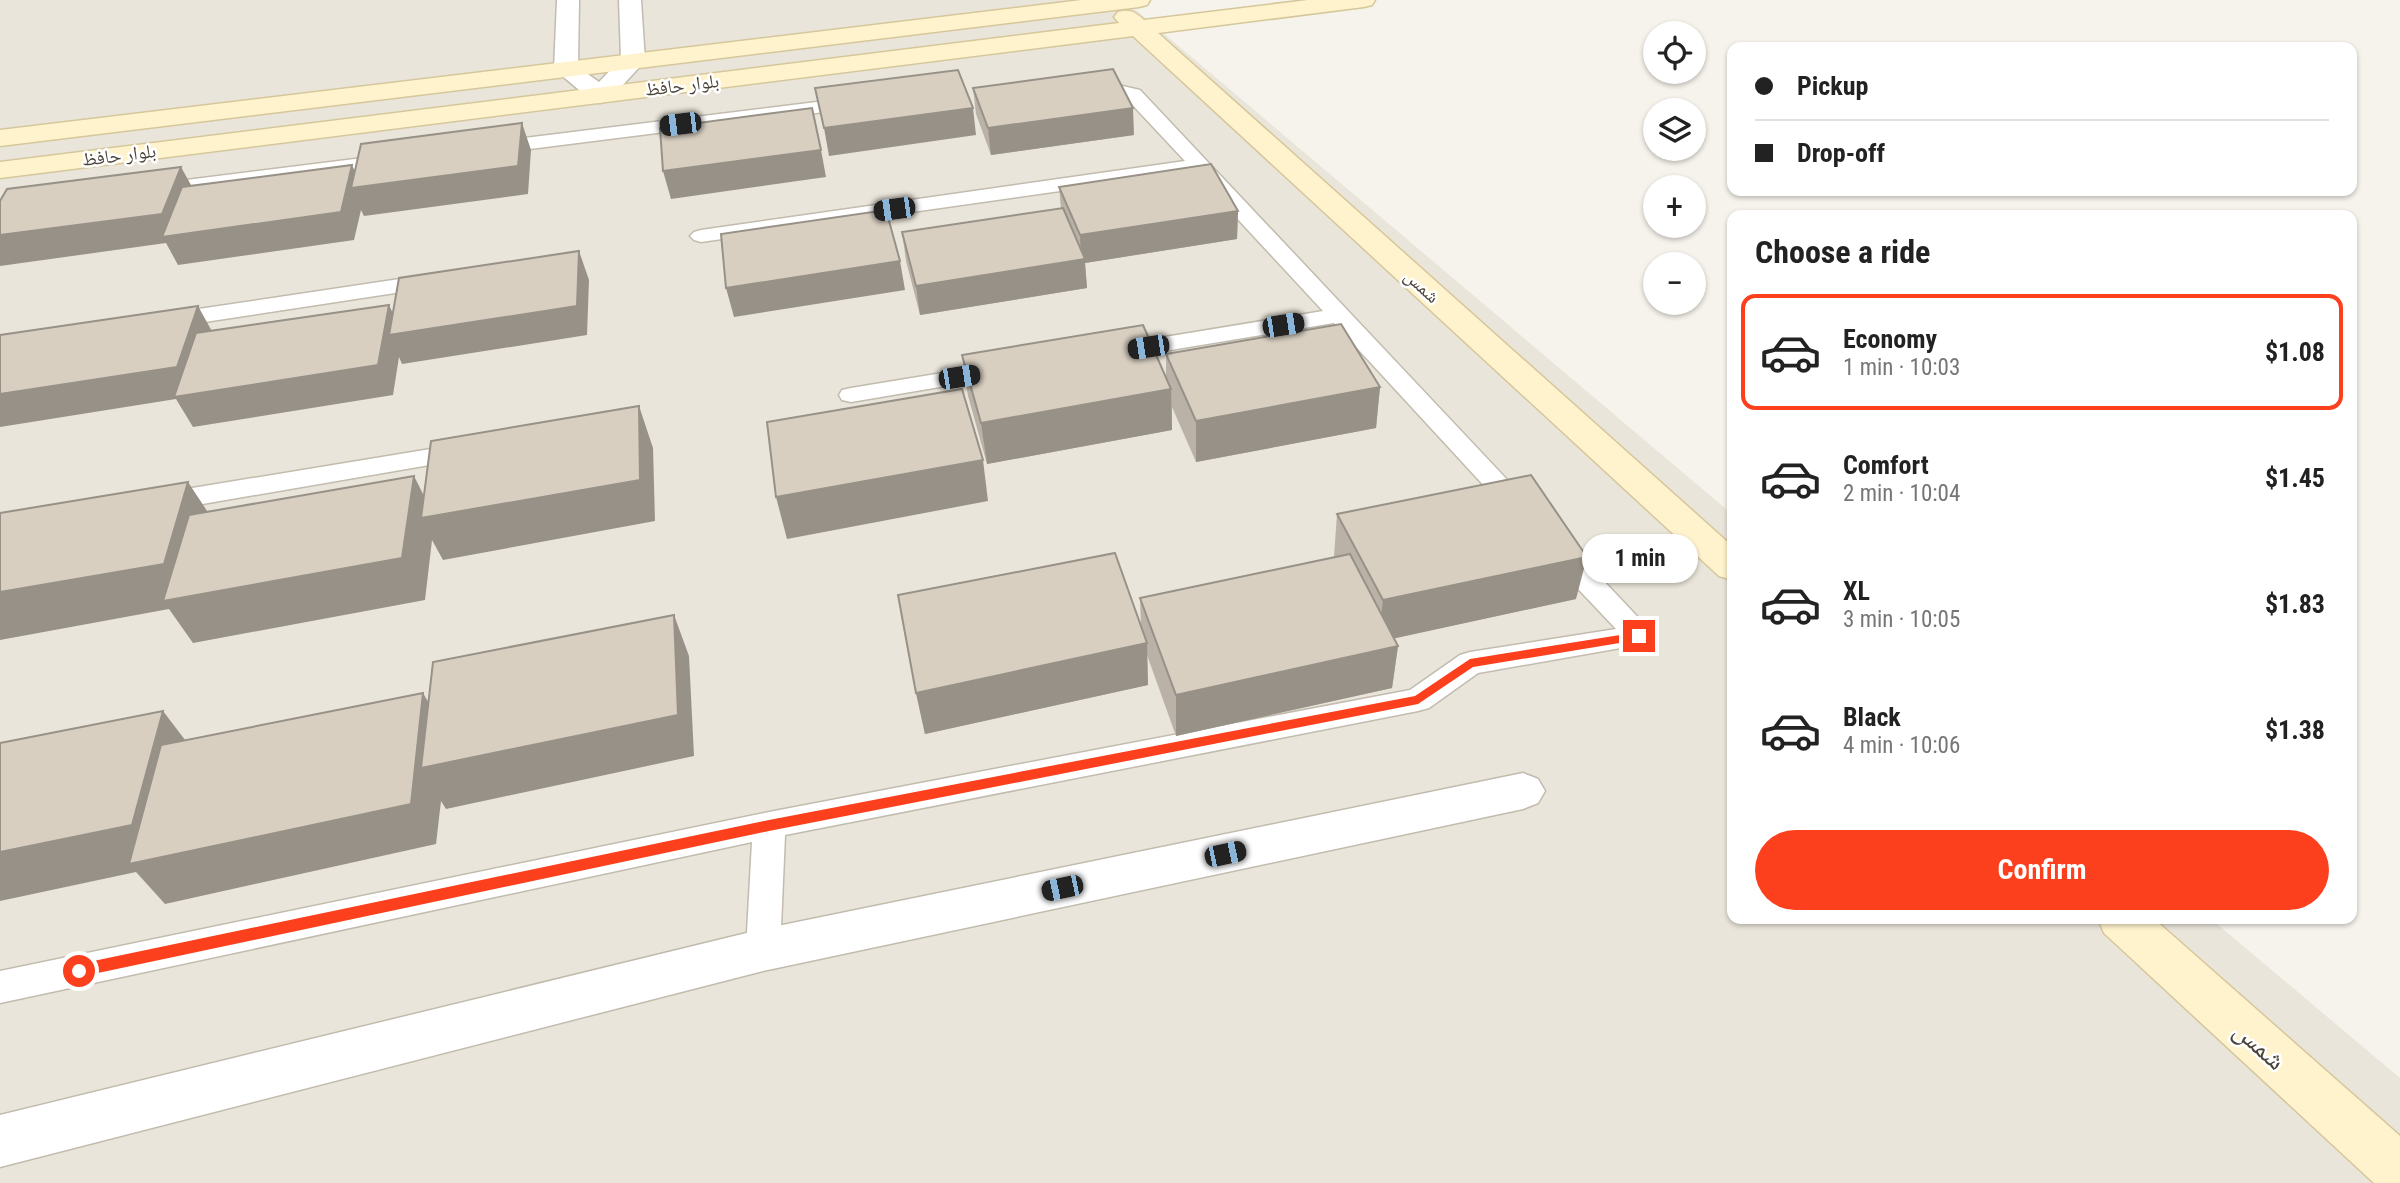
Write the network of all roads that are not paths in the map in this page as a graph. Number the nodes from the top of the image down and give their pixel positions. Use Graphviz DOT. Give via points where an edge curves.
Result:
graph roads {
  1 [pos="568,0"];
  2 [pos="630,0"];
  3 [pos="1364,0"];
  4 [pos="1129,10"];
  5 [pos="633,61"];
  6 [pos="566,69"];
  7 [pos="1073,80"];
  8 [pos="600,95"];
  9 [pos="882,99"];
  10 [pos="0,138"];
  11 [pos="468,151"];
  12 [pos="413,158"];
  13 [pos="1199,165"];
  14 [pos="0,170"];
  15 [pos="138,192"];
  16 [pos="701,236"];
  17 [pos="449,279"];
  18 [pos="1337,316"];
  19 [pos="150,323"];
  20 [pos="1094,355"];
  21 [pos="1027,366"];
  22 [pos="851,395"];
  23 [pos="492,447"];
  24 [pos="137,507"];
  25 [pos="1727,562"];
  26 [pos="1523,792"];
  27 [pos="769,825"];
  28 [pos="2127,924"];
  29 [pos="763,950"];
  30 [pos="0,987"];
  31 [pos="0,1141"];
  32 [pos="2400,1171"];
  1 -- 6 [label="street"];
  2 -- 5 [label="street"];
  3 -- 4 [label="street, بلوار حافظ"];
  4 -- 5 [label="street, بلوار حافظ"];
  4 -- 8 [label="street, بلوار حافظ"];
  4 -- 25 [label="street, شمس"];
  5 -- 6 [label="street, بلوار حافظ"];
  5 -- 8 [label="street"];
  6 -- 8 [label="street"];
  6 -- 10 [label="street, بلوار حافظ"];
  7 -- 13 [label="lane" via="1133,94"];
  8 -- 14 [label="street, بلوار حافظ"];
  9 -- 11 [label="lane"];
  12 -- 15 [label="lane"];
  13 -- 16 [label="lane"];
  13 -- 18 [label="lane"];
  17 -- 19 [label="lane"];
  18 -- 20 [label="lane"];
  18 -- 27 [label="lane" via="1639,636 1470,663 1418,700"];
  21 -- 22 [label="lane"];
  23 -- 24 [label="lane"];
  26 -- 29 [label="street"];
  27 -- 29 [label="lane"];
  27 -- 30 [label="lane"];
  28 -- 32 [label="street, شمس"];
  29 -- 31 [label="street"];
}
